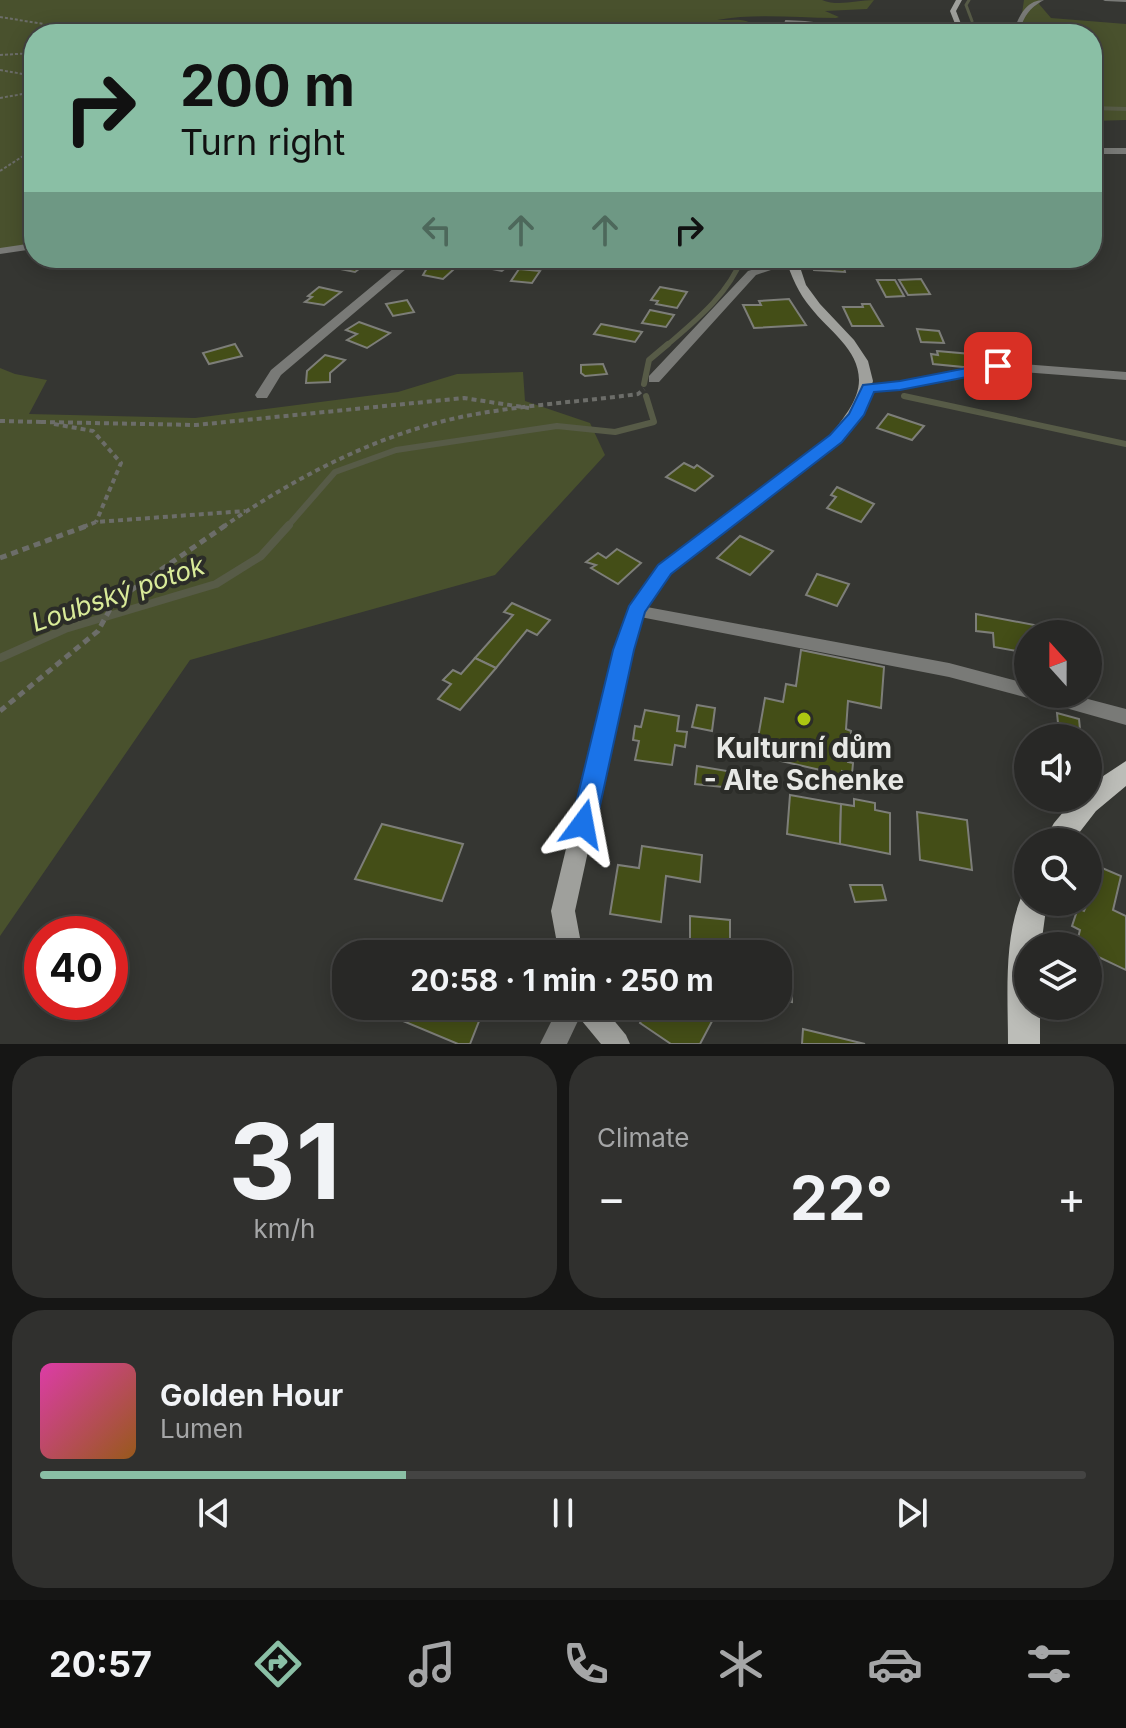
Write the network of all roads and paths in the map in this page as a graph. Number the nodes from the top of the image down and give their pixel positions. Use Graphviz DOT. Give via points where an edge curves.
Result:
graph roads {
  1 [pos="959,0"];
  2 [pos="1042,0"];
  3 [pos="1105,0"];
  4 [pos="1126,1"];
  5 [pos="0,17"];
  6 [pos="44,24"];
  7 [pos="958,24"];
  8 [pos="1018,24"];
  9 [pos="24,54"];
  10 [pos="0,55"];
  11 [pos="0,70"];
  12 [pos="24,74"];
  13 [pos="24,94"];
  14 [pos="0,98"];
  15 [pos="1102,151"];
  16 [pos="1126,151"];
  17 [pos="24,155"];
  18 [pos="0,171"];
  19 [pos="24,247"];
  20 [pos="0,251"];
  21 [pos="401,268"];
  22 [pos="497,268"];
  23 [pos="767,268"];
  24 [pos="794,268"];
  25 [pos="502,269"];
  26 [pos="1126,376"];
  27 [pos="654,379"];
  28 [pos="868,388"];
  29 [pos="262,395"];
  30 [pos="535,409"];
  31 [pos="0,421"];
  32 [pos="41,422"];
  33 [pos="247,510"];
  34 [pos="96,522"];
  35 [pos="0,558"];
  36 [pos="636,611"];
  37 [pos="1014,687"];
  38 [pos="1093,708"];
  39 [pos="0,711"];
  40 [pos="1126,717"];
  41 [pos="1126,772"];
  42 [pos="1064,828"];
  43 [pos="1031,916"];
  44 [pos="568,940"];
  45 [pos="565,1020"];
  46 [pos="597,1020"];
  47 [pos="553,1044"];
  48 [pos="617,1044"];
  49 [pos="1024,1044"];
  1 -- 7 [label="street" via="953,11"];
  2 -- 8 [label="lane" via="1029,7"];
  3 -- 4 [label="lane"];
  5 -- 6 [label="path"];
  9 -- 10 [label="path"];
  11 -- 12 [label="path"];
  13 -- 14 [label="path"];
  15 -- 16 [label="street"];
  17 -- 18 [label="path"];
  19 -- 20 [label="street"];
  21 -- 29 [label="street" via="276,373"];
  22 -- 25 [label="lane"];
  23 -- 27 [label="street" via="752,273"];
  24 -- 28 [label="street" via="797,281 862,360"];
  26 -- 28 [label="street" via="998,366"];
  27 -- 30 [label="path" via="638,394"];
  28 -- 36 [label="street" via="856,415 836,438 664,570"];
  30 -- 32 [label="path" via="464,398 196,425"];
  30 -- 33 [label="path" via="461,417 365,446"];
  31 -- 32 [label="path"];
  32 -- 34 [label="path" via="93,431 121,463"];
  33 -- 34 [label="path"];
  33 -- 39 [label="path" via="114,602 98,631"];
  34 -- 35 [label="path"];
  36 -- 37 [label="street" via="949,670"];
  36 -- 44 [label="street" via="563,911"];
  38 -- 40 [label="street"];
  41 -- 42 [label="main road"];
  43 -- 49 [label="main road" via="1024,962"];
  45 -- 47 [label="street"];
  46 -- 48 [label="street"];
}
